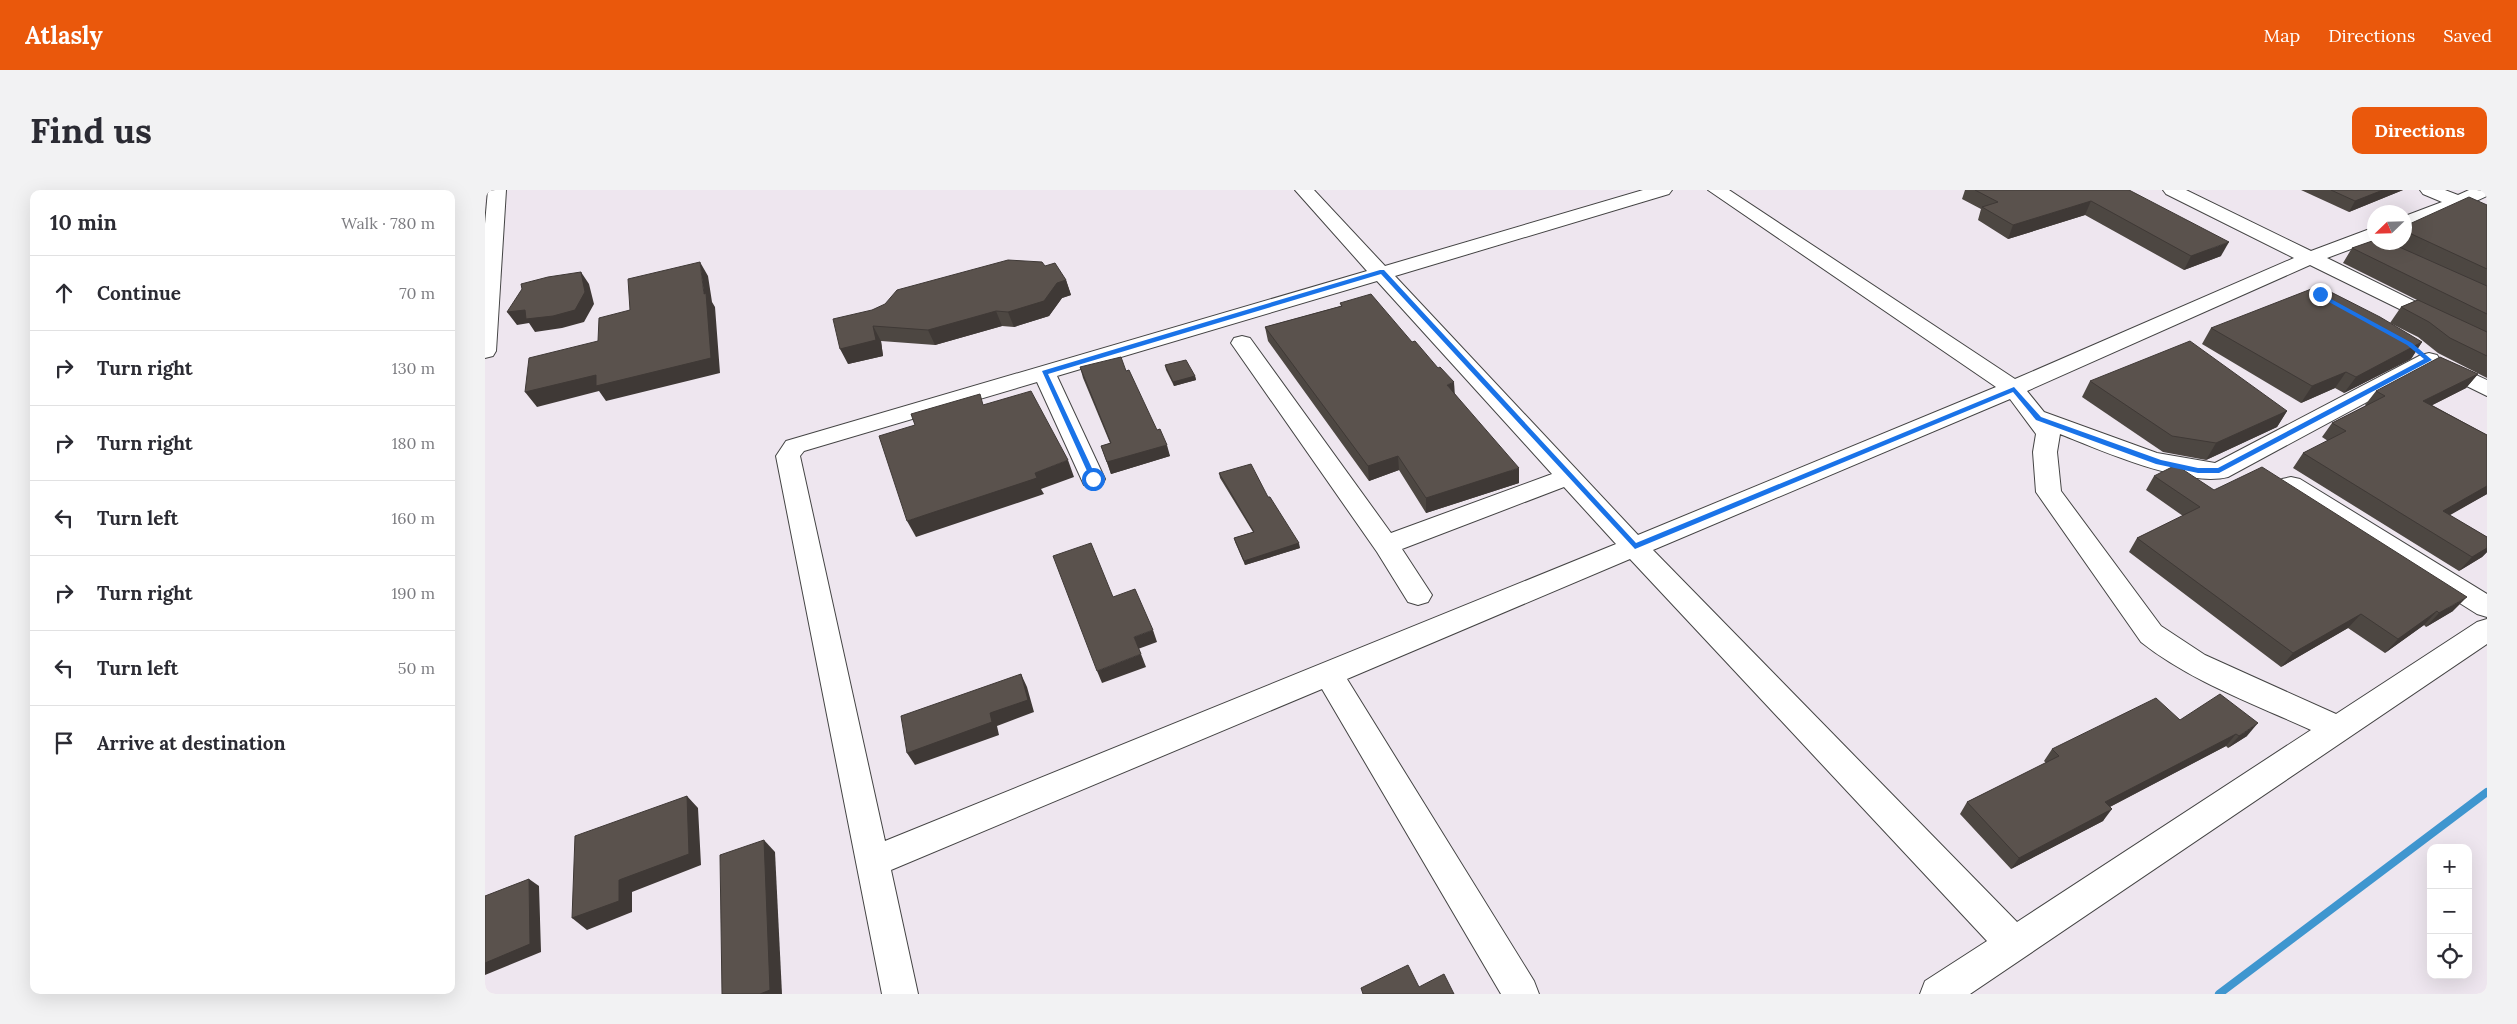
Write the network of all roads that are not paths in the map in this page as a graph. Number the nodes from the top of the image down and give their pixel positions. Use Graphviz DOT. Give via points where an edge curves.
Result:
graph roads {
  1 [pos="497,190"];
  2 [pos="1304,190"];
  3 [pos="1663,190"];
  4 [pos="1717,190"];
  5 [pos="2171,190"];
  6 [pos="2429,190"];
  7 [pos="2484,190"];
  8 [pos="2459,202"];
  9 [pos="2487,214"];
  10 [pos="2412,219"];
  11 [pos="2367,236"];
  12 [pos="2308,258"];
  13 [pos="1382,272"];
  14 [pos="1242,343"];
  15 [pos="2487,345"];
  16 [pos="485,351"];
  17 [pos="1044,373"];
  18 [pos="2014,389"];
  19 [pos="2487,389"];
  20 [pos="2039,418"];
  21 [pos="2246,458"];
  22 [pos="1569,476"];
  23 [pos="1093,479"];
  24 [pos="1386,545"];
  25 [pos="1635,547"];
  26 [pos="1418,595"];
  27 [pos="2487,607"];
  28 [pos="2487,630"];
  29 [pos="1329,675"];
  30 [pos="2338,729"];
  31 [pos="872,862"];
  32 [pos="2013,943"];
  33 [pos="900,994"];
  34 [pos="1521,994"];
  35 [pos="1938,994"];
  1 -- 16 [label="lane"];
  2 -- 13 [label="lane"];
  3 -- 13 [label="lane"];
  4 -- 18 [label="lane"];
  5 -- 12 [label="lane"];
  6 -- 8 [label="lane"];
  7 -- 8 [label="lane"];
  8 -- 9 [label="lane"];
  8 -- 10 [label="lane"];
  11 -- 12 [label="lane"];
  12 -- 15 [label="lane"];
  12 -- 18 [label="lane"];
  13 -- 17 [label="lane"];
  13 -- 22 [label="lane"];
  14 -- 24 [label="lane"];
  17 -- 23 [label="lane"];
  17 -- 31 [label="lane" via="811,440 795,446 788,456"];
  18 -- 20 [label="lane"];
  18 -- 25 [label="lane"];
  19 -- 21 [label="lane" via="2421,354"];
  20 -- 21 [label="lane" via="2159,462 2198,470 2219,471"];
  20 -- 30 [label="lane" via="2048,433 2045,452 2049,492 2151,634 2195,663"];
  21 -- 27 [label="lane"];
  22 -- 24 [label="lane"];
  22 -- 25 [label="lane"];
  24 -- 26 [label="lane"];
  25 -- 29 [label="lane"];
  25 -- 32 [label="lane"];
  28 -- 30 [label="lane"];
  29 -- 31 [label="lane"];
  29 -- 34 [label="lane"];
  30 -- 32 [label="lane"];
  31 -- 33 [label="lane"];
  32 -- 35 [label="lane"];
}
